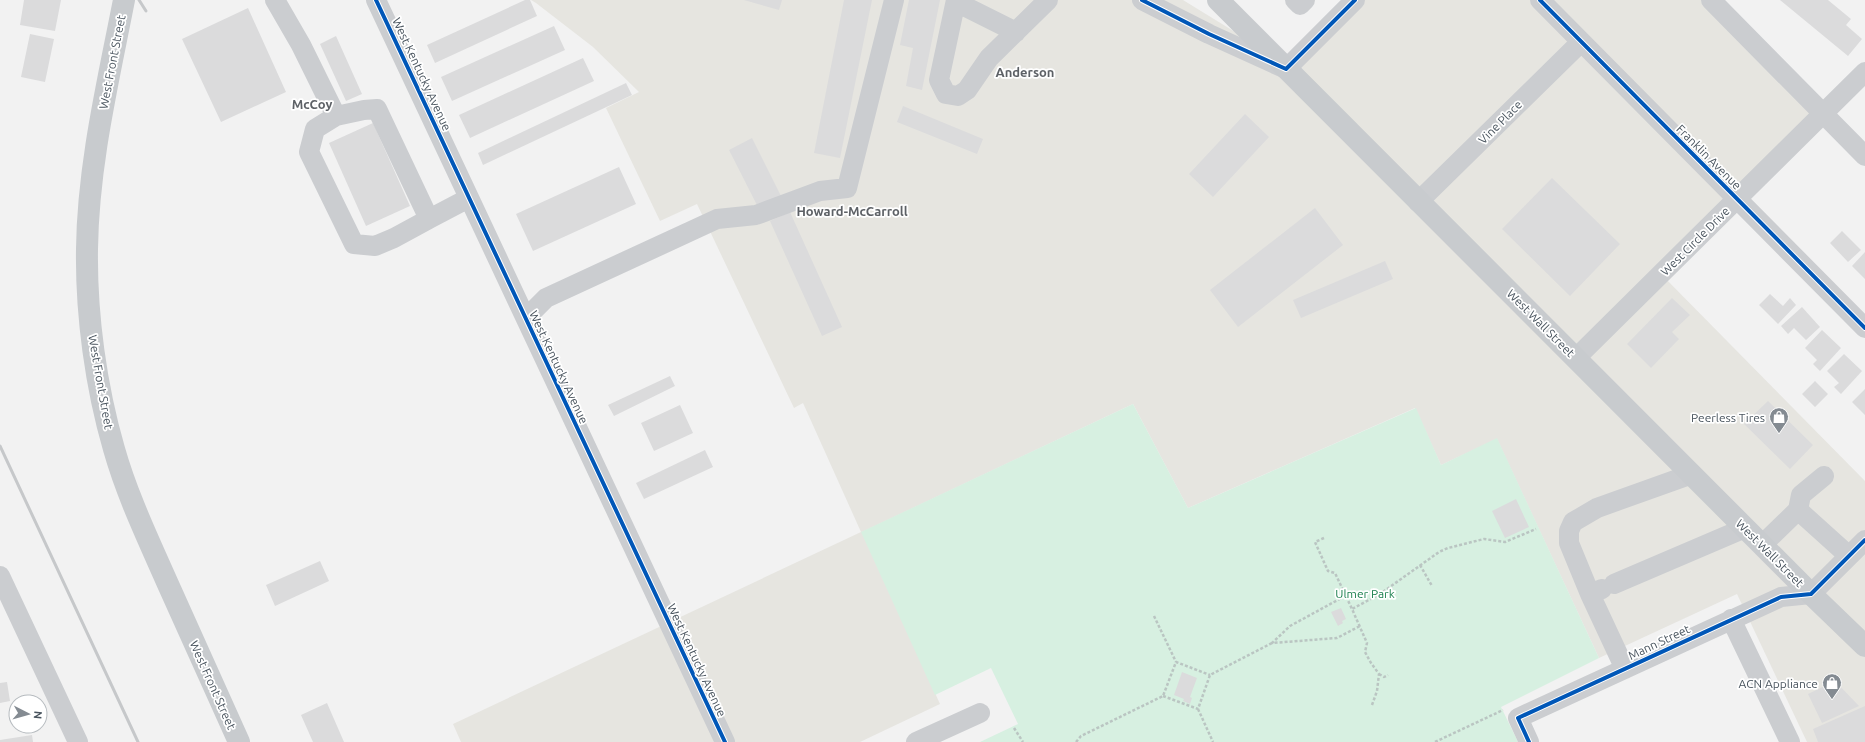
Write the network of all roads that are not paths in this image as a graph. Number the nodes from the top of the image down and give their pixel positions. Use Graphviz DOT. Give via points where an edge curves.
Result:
graph roads {
  1 [pos="124,0"];
  2 [pos="275,0"];
  3 [pos="376,0"];
  4 [pos="894,0"];
  5 [pos="1048,0"];
  6 [pos="1142,0"];
  7 [pos="1218,0"];
  8 [pos="1295,0"];
  9 [pos="1305,0"];
  10 [pos="1540,0"];
  11 [pos="1711,0"];
  12 [pos="956,1"];
  13 [pos="1352,1"];
  14 [pos="1016,32"];
  15 [pos="1581,42"];
  16 [pos="1286,69"];
  17 [pos="1865,72"];
  18 [pos="1823,114"];
  19 [pos="336,116"];
  20 [pos="1865,156"];
  21 [pos="469,198"];
  22 [pos="1737,200"];
  23 [pos="1418,202"];
  24 [pos="429,219"];
  25 [pos="526,318"];
  26 [pos="1865,328"];
  27 [pos="1576,358"];
  28 [pos="1692,474"];
  29 [pos="1824,476"];
  30 [pos="1798,510"];
  31 [pos="1745,528"];
  32 [pos="1865,540"];
  33 [pos="1762,545"];
  34 [pos="1849,556"];
  35 [pos="0,576"];
  36 [pos="1602,589"];
  37 [pos="1811,594"];
  38 [pos="1731,619"];
  39 [pos="1865,646"];
  40 [pos="1625,669"];
  41 [pos="980,713"];
  42 [pos="78,742"];
  43 [pos="239,742"];
  44 [pos="725,742"];
  45 [pos="916,742"];
  46 [pos="1528,742"];
  47 [pos="1790,742"];
  1 -- 43 [label="main road, West Front Street" via="94,153 89,202 88,297 96,368 114,450 138,518"];
  2 -- 19 [label="street" via="301,44"];
  3 -- 21 [label="street, West Kentucky Avenue"];
  4 -- 25 [label="street" via="847,188 820,191 756,215 717,219 546,298"];
  5 -- 14 [label="street"];
  6 -- 16 [label="street"];
  7 -- 16 [label="main road, West Wall Street"];
  8 -- 9 [label="street" via="1300,5"];
  10 -- 15 [label="street, Franklin Avenue"];
  11 -- 18 [label="street"];
  12 -- 14 [label="street"];
  12 -- 14 [label="street" via="939,80 946,94 958,96 967,90 989,58"];
  13 -- 16 [label="street"];
  15 -- 22 [label="street, Franklin Avenue"];
  15 -- 23 [label="street, Vine Place"];
  16 -- 23 [label="main road, West Wall Street"];
  17 -- 18 [label="street, West Circle Drive"];
  18 -- 20 [label="street"];
  18 -- 22 [label="street, West Circle Drive"];
  19 -- 24 [label="street" via="377,110"];
  19 -- 24 [label="street" via="315,128 309,152 354,244 375,246"];
  21 -- 24 [label="street"];
  21 -- 25 [label="street, West Kentucky Avenue"];
  22 -- 26 [label="street, Franklin Avenue"];
  22 -- 27 [label="street, West Circle Drive"];
  23 -- 27 [label="main road, West Wall Street"];
  25 -- 44 [label="street, West Kentucky Avenue"];
  27 -- 28 [label="main road, West Wall Street"];
  28 -- 31 [label="main road, West Wall Street"];
  28 -- 36 [label="street" via="1598,508 1573,522 1568,531 1569,543"];
  29 -- 30 [label="street" via="1801,495"];
  30 -- 33 [label="street"];
  30 -- 34 [label="street"];
  31 -- 33 [label="main road, West Wall Street"];
  31 -- 36 [label="street"];
  32 -- 34 [label="street"];
  33 -- 37 [label="main road, West Wall Street"];
  34 -- 37 [label="street"];
  35 -- 42 [label="street"];
  36 -- 40 [label="street"];
  37 -- 38 [label="street, Mann Street" via="1781,597"];
  37 -- 39 [label="main road, West Wall Street"];
  38 -- 40 [label="street, Mann Street"];
  38 -- 47 [label="street"];
  40 -- 46 [label="street, Mann Street" via="1518,718"];
  41 -- 45 [label="street"];
}
